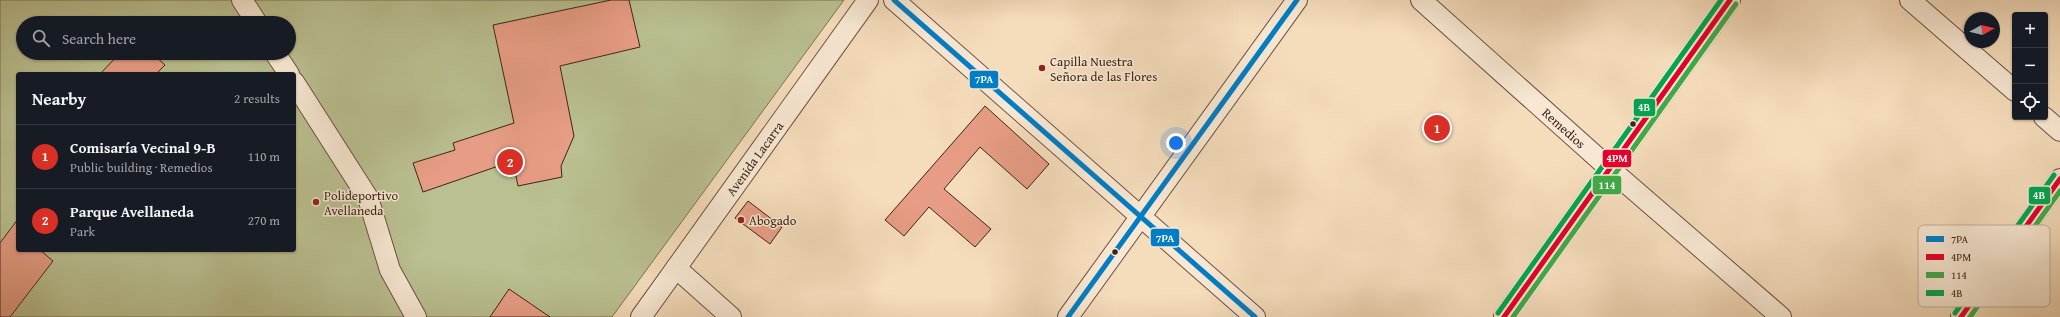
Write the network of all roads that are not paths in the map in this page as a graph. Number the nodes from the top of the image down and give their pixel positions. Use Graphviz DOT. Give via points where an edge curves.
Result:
graph roads {
  1 [pos="242,0"];
  2 [pos="868,0"];
  3 [pos="894,0"];
  4 [pos="1297,0"];
  5 [pos="1421,0"];
  6 [pos="1730,0"];
  7 [pos="1910,0"];
  8 [pos="252,16"];
  9 [pos="280,60"];
  10 [pos="288,72"];
  11 [pos="296,85"];
  12 [pos="2012,88"];
  13 [pos="2047,120"];
  14 [pos="2060,131"];
  15 [pos="1610,169"];
  16 [pos="2060,179"];
  17 [pos="1141,216"];
  18 [pos="2027,225"];
  19 [pos="676,268"];
  20 [pos="1968,307"];
  21 [pos="416,317"];
  22 [pos="641,317"];
  23 [pos="731,317"];
  24 [pos="1068,317"];
  25 [pos="1255,317"];
  26 [pos="1504,317"];
  27 [pos="1781,317"];
  28 [pos="1961,317"];
  1 -- 8 [label="street"];
  2 -- 19 [label="street, Avenida Lacarra"];
  3 -- 17 [label="street"];
  4 -- 17 [label="street"];
  5 -- 15 [label="street, Remedios"];
  6 -- 15 [label="street"];
  7 -- 12 [label="street"];
  9 -- 10 [label="street"];
  11 -- 21 [label="street" via="368,198 390,270"];
  13 -- 14 [label="street"];
  15 -- 26 [label="street"];
  15 -- 27 [label="street, Remedios"];
  16 -- 18 [label="street"];
  17 -- 24 [label="street"];
  17 -- 25 [label="street"];
  19 -- 22 [label="street, Avenida Lacarra"];
  19 -- 23 [label="street"];
  20 -- 28 [label="street"];
}
